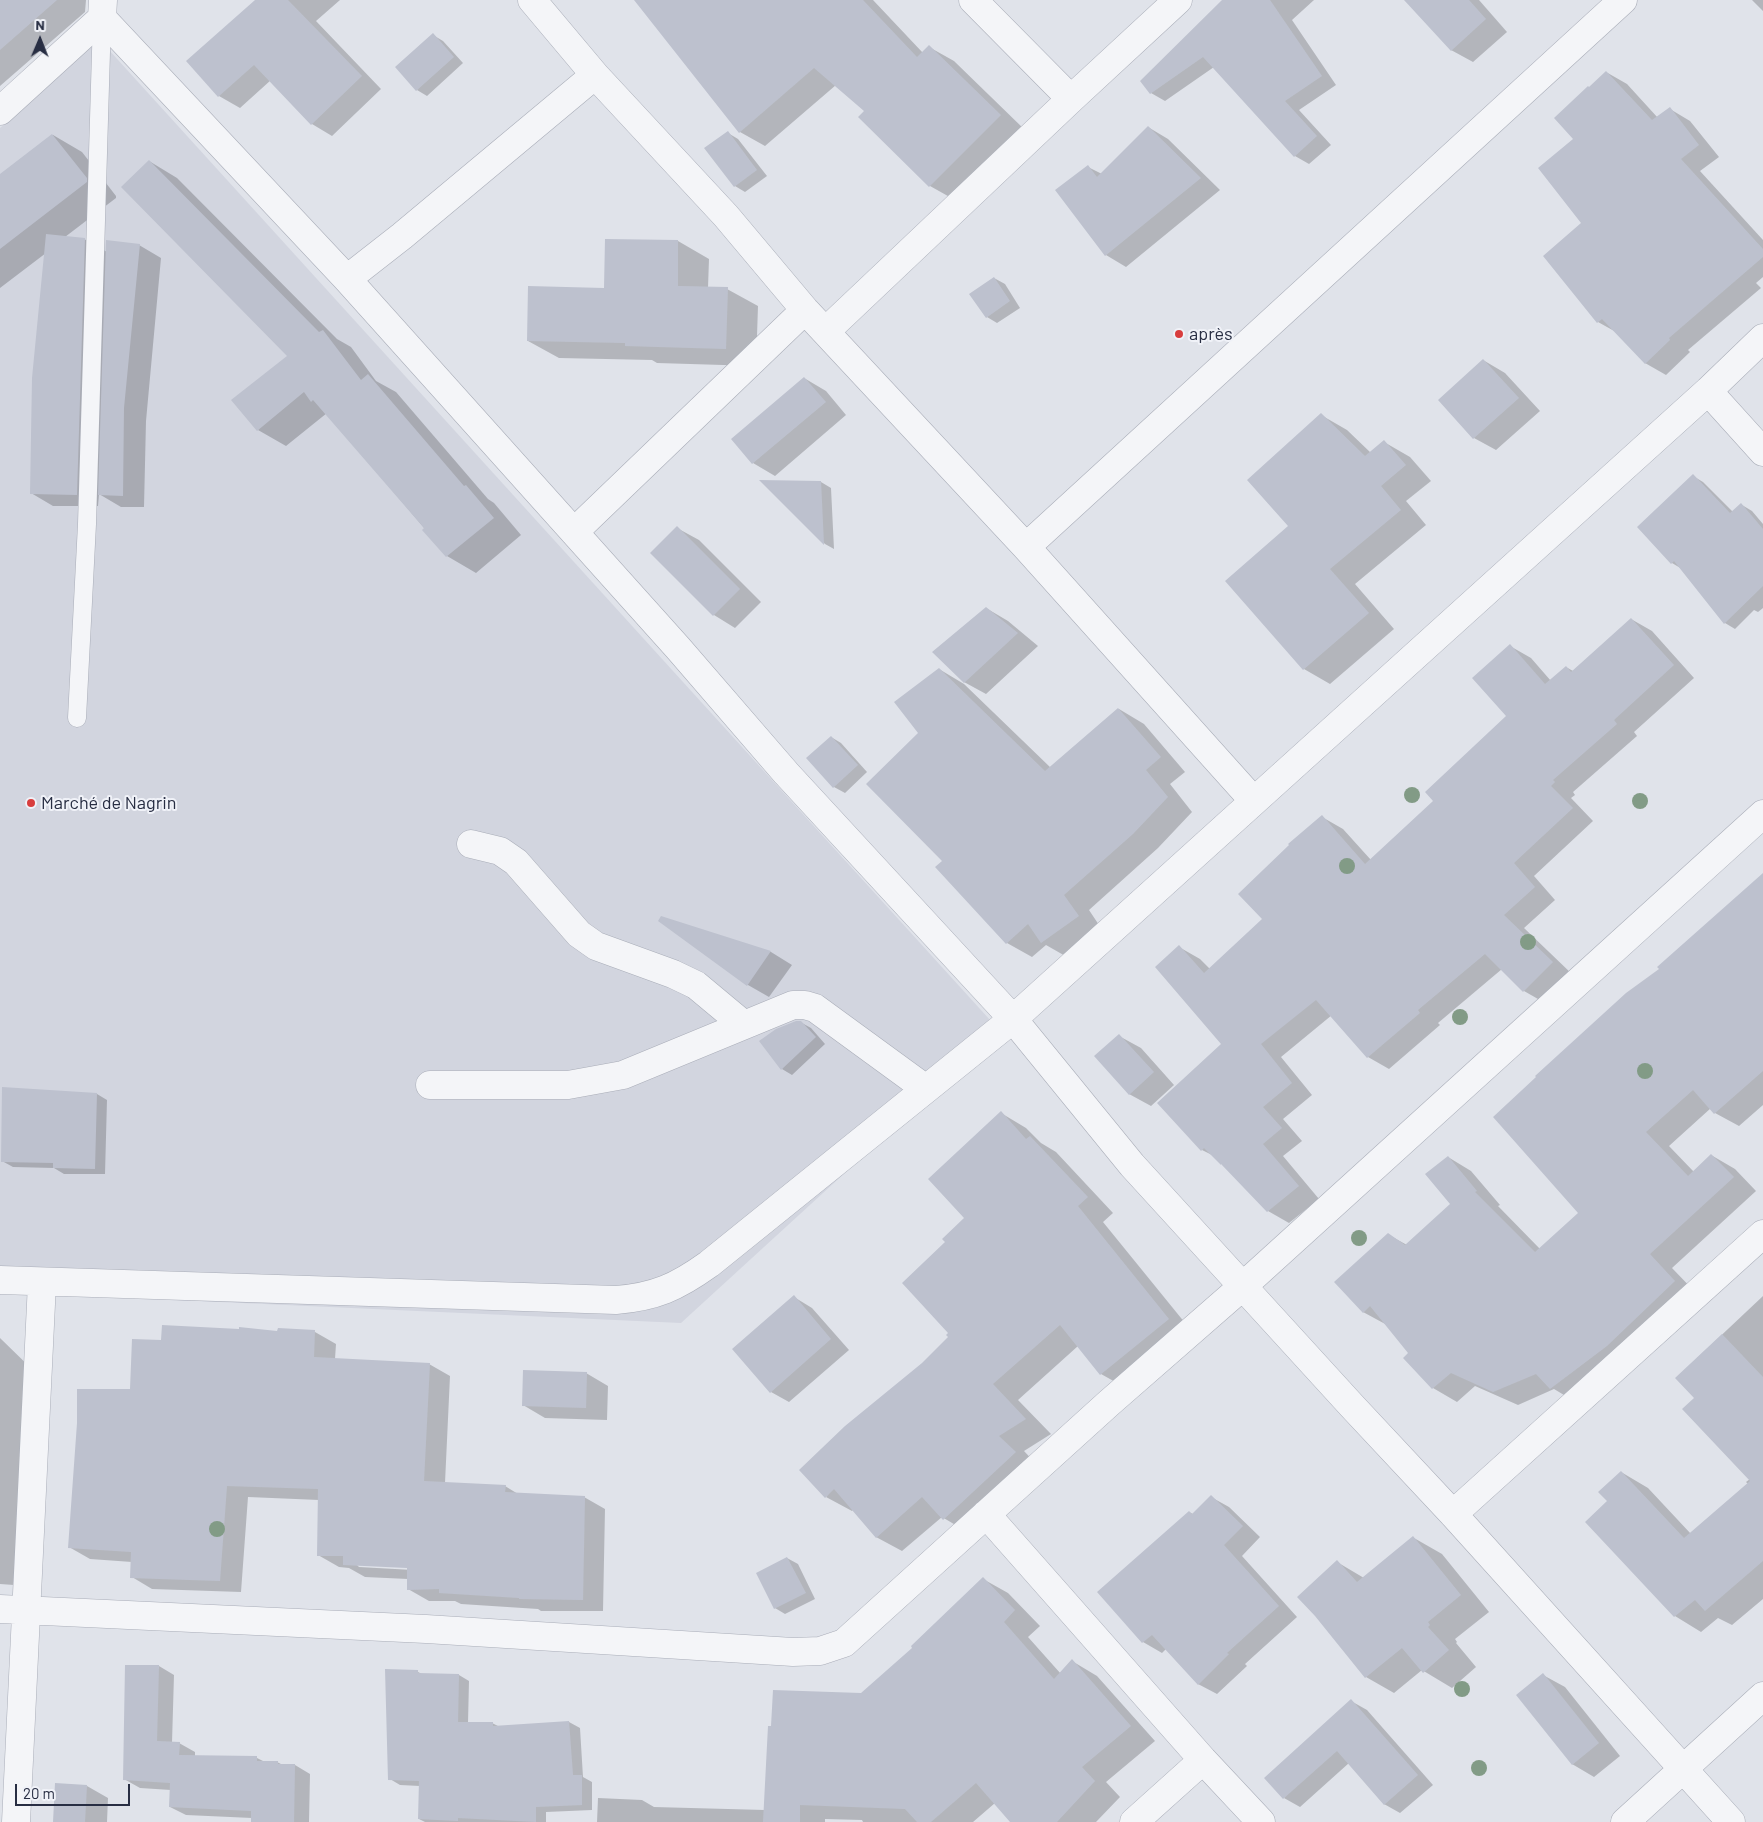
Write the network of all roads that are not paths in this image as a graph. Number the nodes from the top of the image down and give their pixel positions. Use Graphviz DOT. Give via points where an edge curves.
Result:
graph roads {
  1 [pos="532,0"];
  2 [pos="973,0"];
  3 [pos="1178,0"];
  4 [pos="1623,0"];
  5 [pos="103,9"];
  6 [pos="595,75"];
  7 [pos="1071,99"];
  8 [pos="0,111"];
  9 [pos="347,279"];
  10 [pos="805,310"];
  11 [pos="826,331"];
  12 [pos="1763,338"];
  13 [pos="1708,392"];
  14 [pos="1763,452"];
  15 [pos="574,532"];
  16 [pos="1026,547"];
  17 [pos="78,718"];
  18 [pos="1253,800"];
  19 [pos="1763,814"];
  20 [pos="471,844"];
  21 [pos="1013,1019"];
  22 [pos="744,1025"];
  23 [pos="430,1085"];
  24 [pos="926,1089"];
  25 [pos="1763,1234"];
  26 [pos="0,1280"];
  27 [pos="42,1283"];
  28 [pos="1243,1286"];
  29 [pos="986,1514"];
  30 [pos="1453,1514"];
  31 [pos="0,1609"];
  32 [pos="28,1610"];
  33 [pos="1763,1696"];
  34 [pos="1203,1760"];
  35 [pos="1683,1770"];
  36 [pos="16,1822"];
  37 [pos="1134,1822"];
  38 [pos="1261,1822"];
  39 [pos="1625,1822"];
  40 [pos="1731,1822"];
  1 -- 6 [label="street"];
  2 -- 7 [label="street"];
  3 -- 7 [label="street"];
  4 -- 16 [label="street"];
  5 -- 8 [label="street"];
  5 -- 9 [label="street"];
  5 -- 17 [label="lane"];
  6 -- 9 [label="street"];
  6 -- 10 [label="street" via="726,216"];
  7 -- 11 [label="street"];
  9 -- 15 [label="street"];
  10 -- 11 [label="street"];
  10 -- 15 [label="street"];
  11 -- 16 [label="street"];
  12 -- 13 [label="street"];
  13 -- 14 [label="street"];
  13 -- 18 [label="street"];
  15 -- 21 [label="street" via="786,773"];
  16 -- 18 [label="street"];
  18 -- 21 [label="street"];
  19 -- 28 [label="street"];
  20 -- 22 [label="street" via="500,851 516,862 579,934 596,946 696,985"];
  21 -- 24 [label="street"];
  21 -- 28 [label="street" via="1132,1165"];
  22 -- 23 [label="street" via="623,1075 568,1085"];
  22 -- 24 [label="street" via="793,1005 815,1008"];
  24 -- 27 [label="street" via="694,1274 659,1293 616,1300"];
  25 -- 30 [label="street"];
  26 -- 27 [label="street"];
  27 -- 32 [label="street"];
  28 -- 29 [label="street"];
  28 -- 30 [label="street"];
  29 -- 32 [label="street" via="844,1643 820,1650 793,1652 426,1629"];
  29 -- 34 [label="street"];
  30 -- 35 [label="street"];
  31 -- 32 [label="street"];
  32 -- 36 [label="street"];
  33 -- 35 [label="street"];
  34 -- 37 [label="street"];
  34 -- 38 [label="street"];
  35 -- 39 [label="street"];
  35 -- 40 [label="street"];
}
